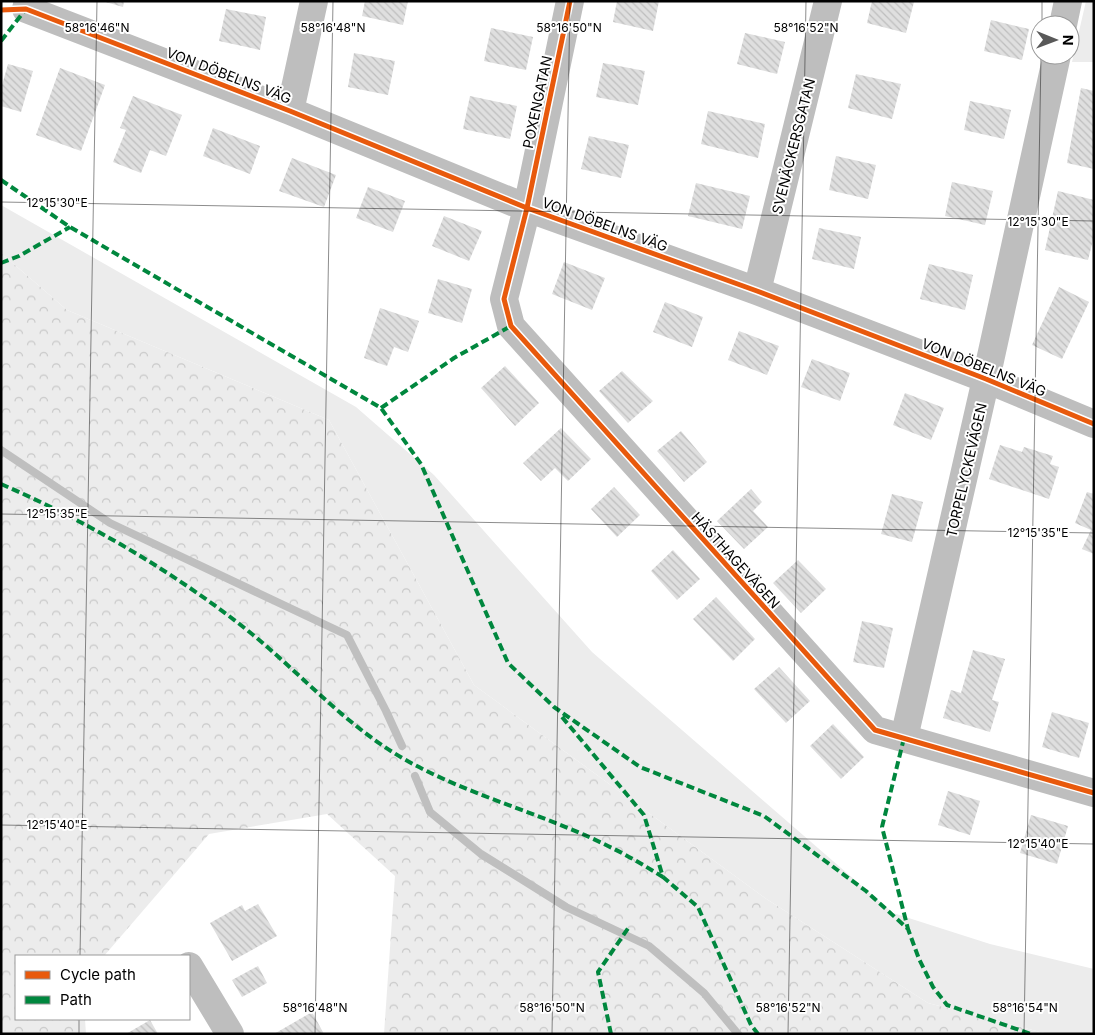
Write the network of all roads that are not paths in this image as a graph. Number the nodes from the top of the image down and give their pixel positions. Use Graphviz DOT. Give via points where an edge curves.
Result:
graph roads {
  1 [pos="314,1"];
  2 [pos="570,1"];
  3 [pos="828,1"];
  4 [pos="1068,1"];
  5 [pos="27,5"];
  6 [pos="1065,15"];
  7 [pos="1055,65"];
  8 [pos="290,111"];
  9 [pos="527,208"];
  10 [pos="757,291"];
  11 [pos="986,379"];
  12 [pos="1094,424"];
  13 [pos="904,738"];
  14 [pos="1094,793"];
  15 [pos="190,968"];
  16 [pos="230,1034"];
  1 -- 8 [label="street"];
  2 -- 9 [label="street, POXENGATAN"];
  3 -- 10 [label="street, SVENÄCKERSGATAN"];
  4 -- 6 [label="street"];
  5 -- 8 [label="street, VON DÖBELNS VÄG"];
  7 -- 11 [label="street, TORPELYCKEVÄGEN"];
  8 -- 9 [label="street, VON DÖBELNS VÄG"];
  9 -- 10 [label="street, VON DÖBELNS VÄG"];
  9 -- 13 [label="street, HÄSTHAGEVÄGEN" via="504,299 511,326 852,706 875,730"];
  10 -- 11 [label="street, VON DÖBELNS VÄG"];
  11 -- 12 [label="street, VON DÖBELNS VÄG"];
  11 -- 13 [label="street, TORPELYCKEVÄGEN"];
  13 -- 14 [label="street, HÄSTHAGEVÄGEN"];
  15 -- 16 [label="street"];
}
